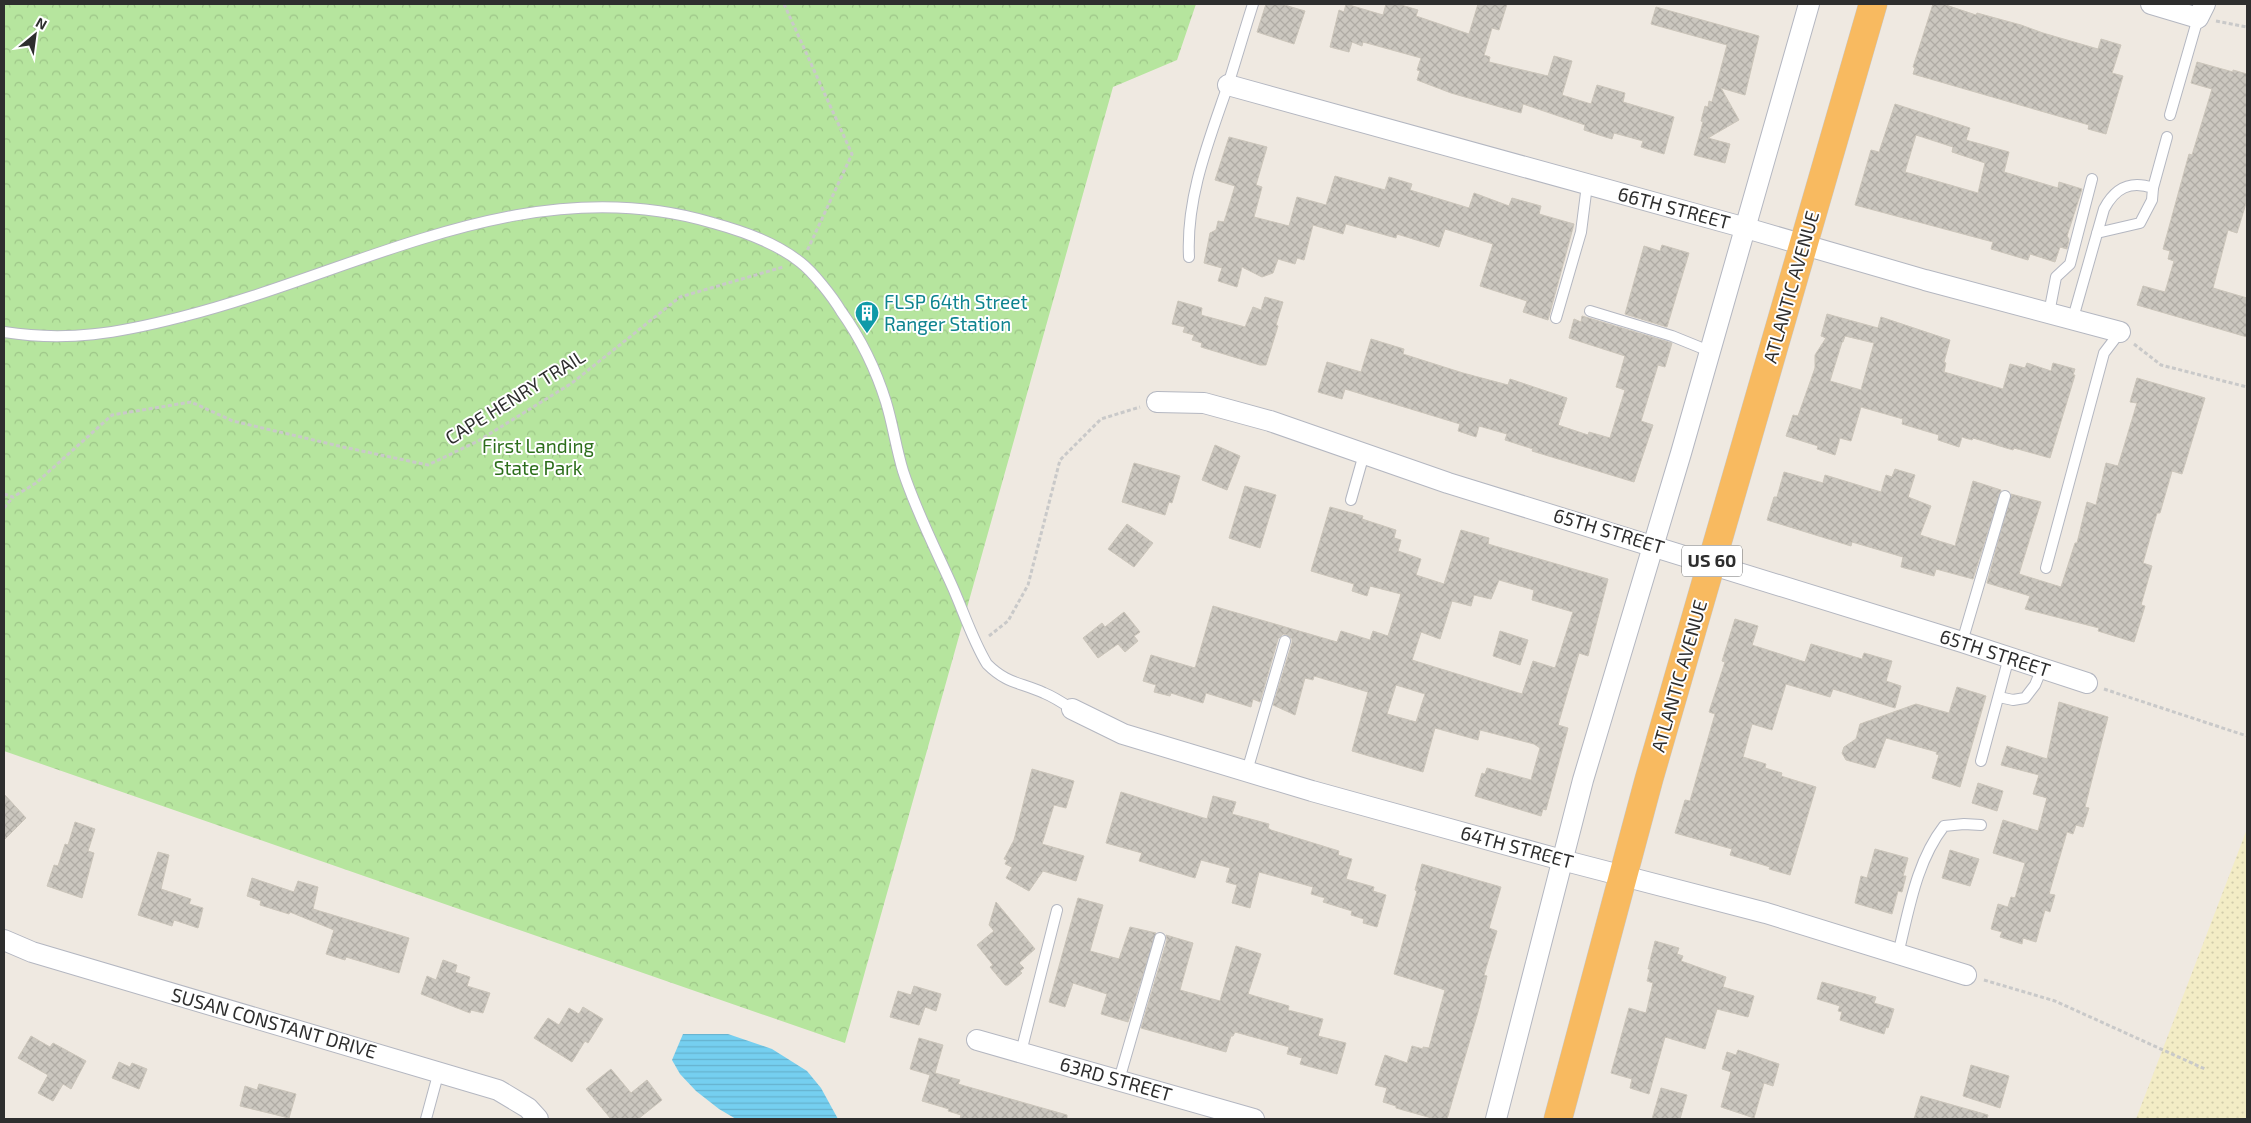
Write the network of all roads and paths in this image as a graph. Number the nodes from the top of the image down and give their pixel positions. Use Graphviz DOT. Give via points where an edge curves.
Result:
graph roads {
  1 [pos="784,4"];
  2 [pos="1252,4"];
  3 [pos="1808,4"];
  4 [pos="1873,4"];
  5 [pos="2152,4"];
  6 [pos="2201,11"];
  7 [pos="2247,27"];
  8 [pos="1228,84"];
  9 [pos="2170,115"];
  10 [pos="2167,137"];
  11 [pos="2092,180"];
  12 [pos="1587,185"];
  13 [pos="2153,188"];
  14 [pos="1746,228"];
  15 [pos="2097,233"];
  16 [pos="1804,244"];
  17 [pos="1189,257"];
  18 [pos="801,262"];
  19 [pos="1590,311"];
  20 [pos="2049,313"];
  21 [pos="1556,318"];
  22 [pos="2074,318"];
  23 [pos="4,332"];
  24 [pos="2120,332"];
  25 [pos="1709,351"];
  26 [pos="2247,387"];
  27 [pos="1157,402"];
  28 [pos="1364,454"];
  29 [pos="4,494"];
  30 [pos="13,496"];
  31 [pos="2005,496"];
  32 [pos="1351,500"];
  33 [pos="4,508"];
  34 [pos="1653,545"];
  35 [pos="1711,563"];
  36 [pos="2046,568"];
  37 [pos="1285,641"];
  38 [pos="1962,642"];
  39 [pos="978,644"];
  40 [pos="2009,657"];
  41 [pos="2042,668"];
  42 [pos="2087,683"];
  43 [pos="1999,696"];
  44 [pos="1072,709"];
  45 [pos="2247,736"];
  46 [pos="1981,761"];
  47 [pos="1247,771"];
  48 [pos="1981,826"];
  49 [pos="1562,860"];
  50 [pos="1623,874"];
  51 [pos="1057,910"];
  52 [pos="1160,938"];
  53 [pos="4,940"];
  54 [pos="1898,954"];
  55 [pos="1966,974"];
  56 [pos="977,1040"];
  57 [pos="1021,1052"];
  58 [pos="2205,1069"];
  59 [pos="439,1071"];
  60 [pos="1119,1080"];
  61 [pos="426,1119"];
  62 [pos="538,1119"];
  63 [pos="1254,1119"];
  64 [pos="1496,1119"];
  65 [pos="1558,1119"];
  1 -- 18 [label="path" via="852,154"];
  2 -- 8 [label="lane"];
  3 -- 14 [label="street"];
  4 -- 16 [label="highway, ATLANTIC AVENUE / US 60"];
  5 -- 6 [label="street"];
  6 -- 7 [label="path"];
  6 -- 9 [label="lane"];
  8 -- 12 [label="street, 66TH STREET"];
  8 -- 17 [label="lane" via="1190,209"];
  10 -- 13 [label="lane"];
  11 -- 20 [label="lane" via="2070,264 2056,277"];
  12 -- 14 [label="street, 66TH STREET"];
  12 -- 21 [label="lane" via="1581,232"];
  13 -- 15 [label="lane" via="2152,200 2140,223"];
  13 -- 15 [label="lane" via="2139,183 2111,196"];
  14 -- 16 [label="street, 66TH STREET"];
  14 -- 25 [label="street"];
  15 -- 22 [label="lane"];
  16 -- 20 [label="street, 66TH STREET"];
  16 -- 35 [label="highway, ATLANTIC AVENUE / US 60"];
  18 -- 23 [label="lane" via="767,242 692,216 640,207 549,209 431,235 226,306 153,324 71,338"];
  18 -- 30 [label="path, CAPE HENRY TRAIL" via="680,297 572,383 478,441 428,465 233,420 191,402 112,415 36,484"];
  18 -- 39 [label="lane" via="841,309 876,375 914,501"];
  19 -- 25 [label="lane"];
  20 -- 22 [label="street, 66TH STREET"];
  22 -- 24 [label="street, 66TH STREET"];
  24 -- 26 [label="path" via="2161,365"];
  24 -- 36 [label="lane" via="2104,353"];
  25 -- 34 [label="street"];
  27 -- 28 [label="street, 65TH STREET" via="1204,403 1270,421"];
  27 -- 39 [label="path" via="1101,419 1060,460 1028,585 1008,621"];
  28 -- 32 [label="lane"];
  28 -- 34 [label="street, 65TH STREET"];
  29 -- 30 [label="path"];
  30 -- 33 [label="path"];
  31 -- 38 [label="lane"];
  34 -- 35 [label="street, 65TH STREET"];
  34 -- 49 [label="street"];
  35 -- 38 [label="street, 65TH STREET"];
  35 -- 50 [label="highway, ATLANTIC AVENUE / US 60"];
  37 -- 47 [label="lane"];
  38 -- 40 [label="street, 65TH STREET"];
  39 -- 44 [label="lane" via="988,664 999,675 1046,693"];
  40 -- 41 [label="street, 65TH STREET"];
  40 -- 43 [label="lane"];
  41 -- 42 [label="street, 65TH STREET"];
  41 -- 43 [label="lane" via="2025,698 2013,700"];
  42 -- 45 [label="path"];
  43 -- 46 [label="lane"];
  44 -- 47 [label="street, 64TH STREET" via="1124,734"];
  47 -- 49 [label="street, 64TH STREET"];
  48 -- 54 [label="lane" via="1944,826 1932,842 1922,865"];
  49 -- 50 [label="street, 64TH STREET"];
  49 -- 64 [label="street"];
  50 -- 54 [label="street, 64TH STREET"];
  50 -- 65 [label="highway, ATLANTIC AVENUE / US 60"];
  51 -- 57 [label="lane"];
  52 -- 60 [label="lane"];
  53 -- 59 [label="street, SUSAN CONSTANT DRIVE" via="32,952"];
  54 -- 55 [label="street, 64TH STREET"];
  55 -- 58 [label="path" via="2055,1000"];
  56 -- 57 [label="street, 63RD STREET"];
  57 -- 60 [label="street, 63RD STREET"];
  59 -- 61 [label="lane"];
  59 -- 62 [label="street, SUSAN CONSTANT DRIVE" via="498,1090 521,1103"];
  60 -- 63 [label="street, 63RD STREET"];
}
